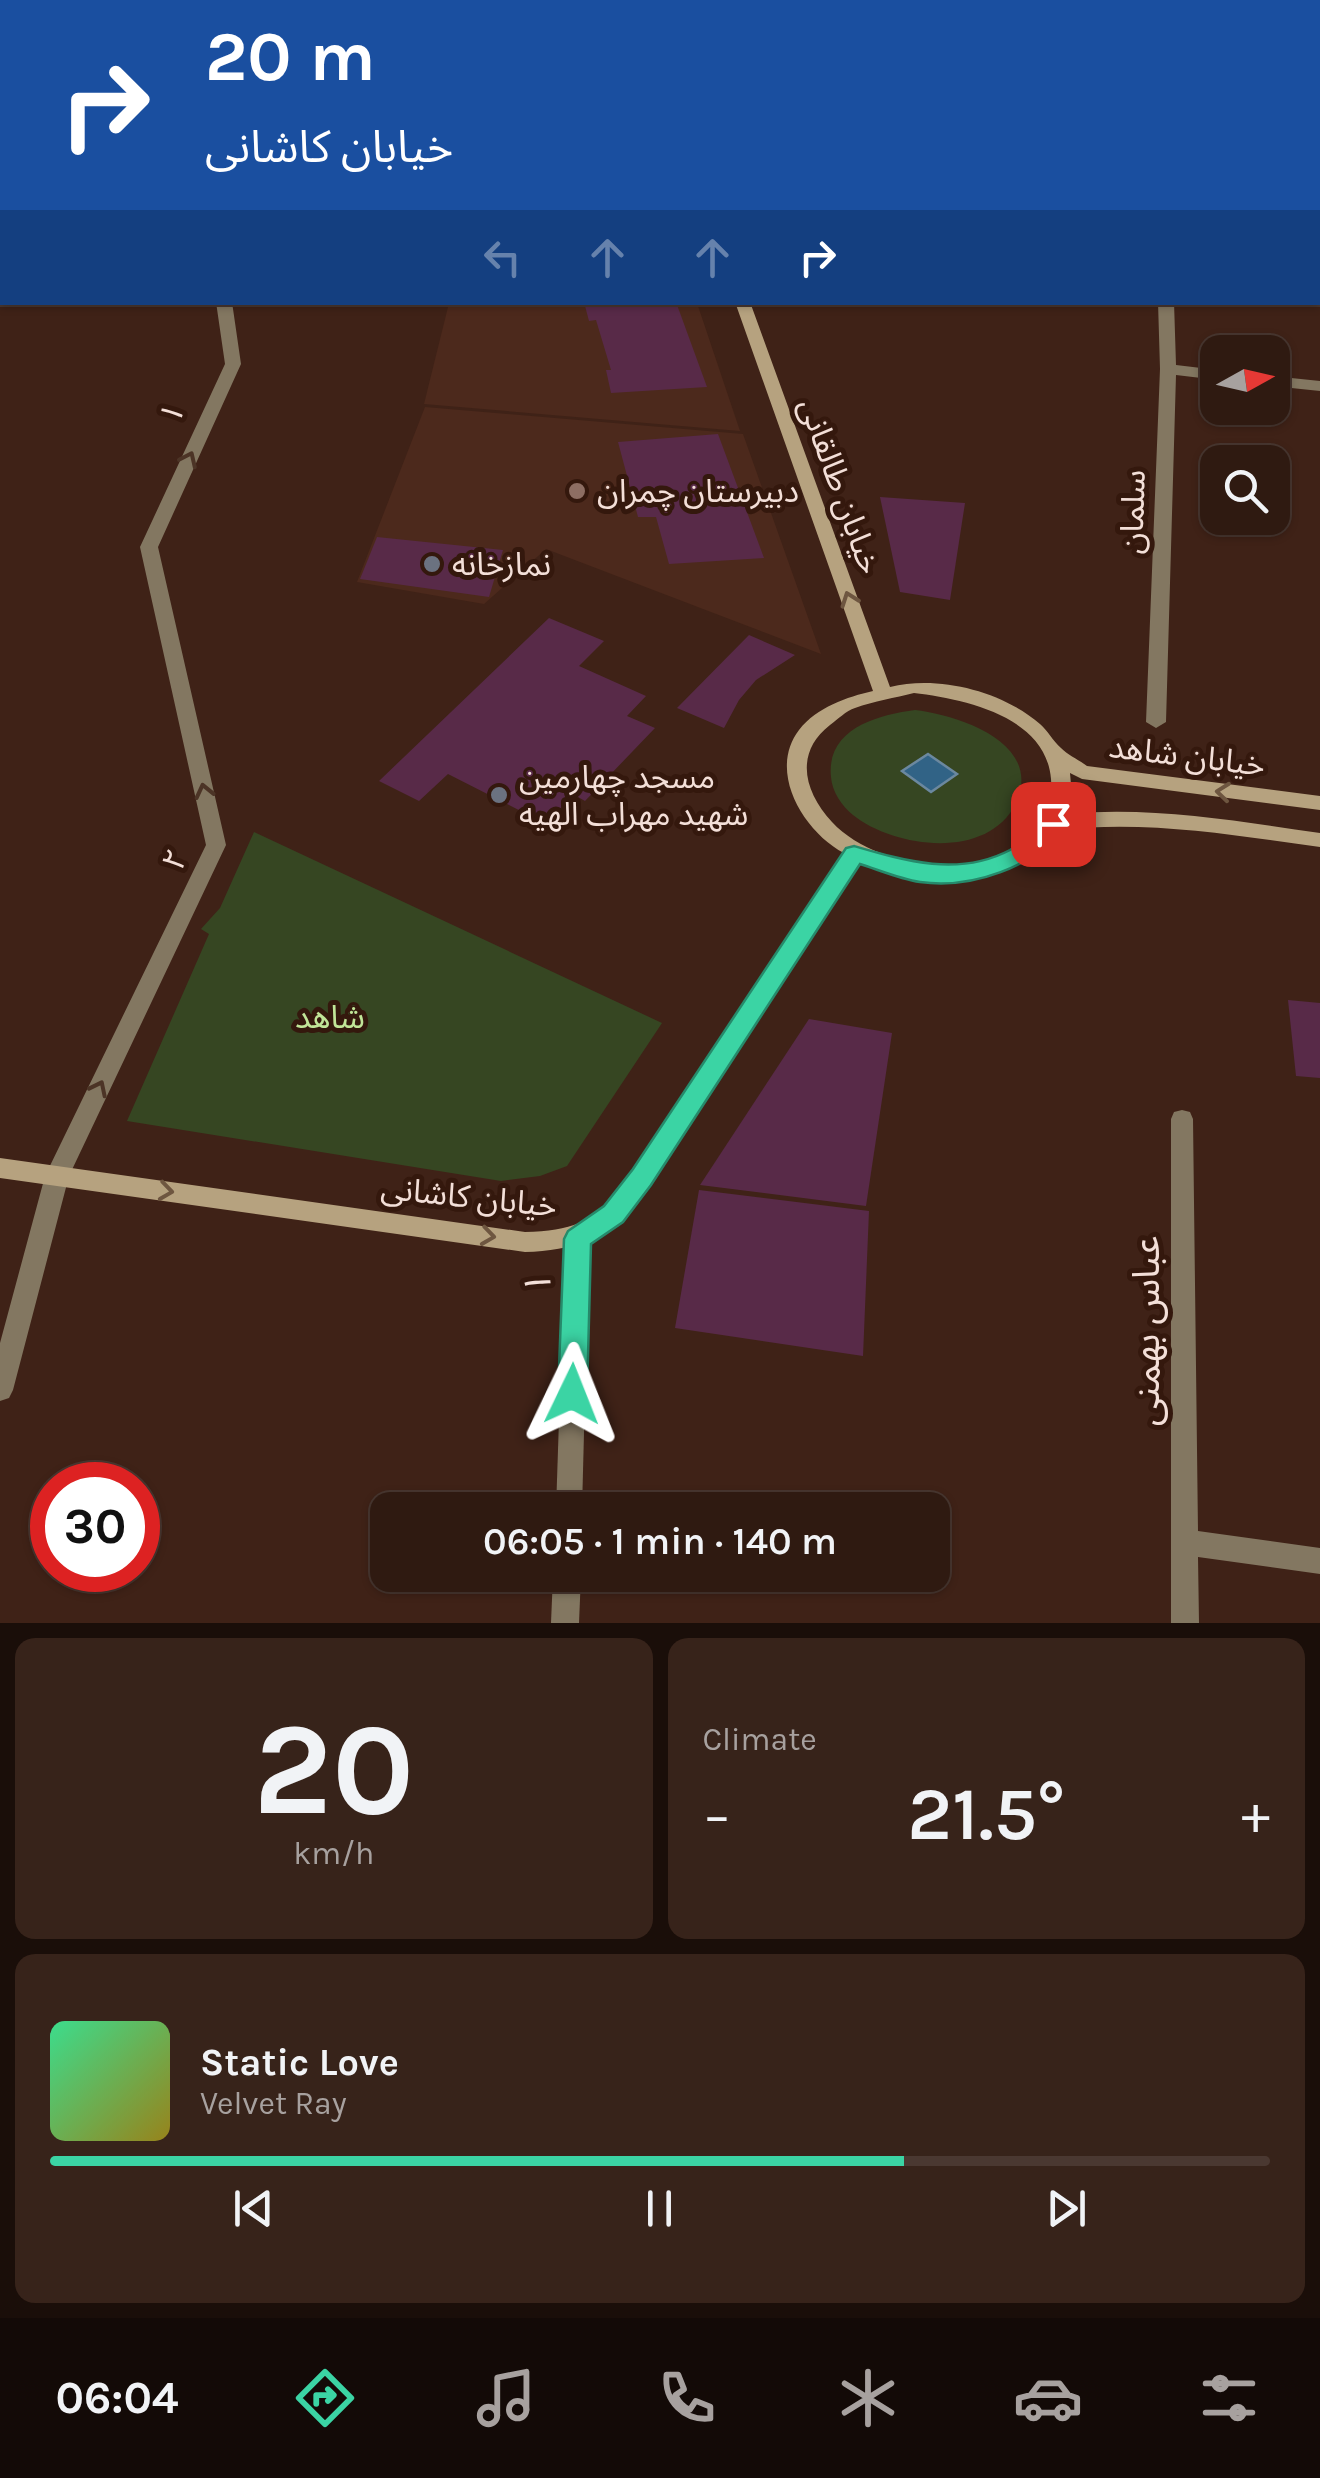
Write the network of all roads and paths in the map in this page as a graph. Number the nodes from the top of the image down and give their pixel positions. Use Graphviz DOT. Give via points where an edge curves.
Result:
graph roads {
  1 [pos="224,305"];
  2 [pos="743,305"];
  3 [pos="1166,305"];
  4 [pos="1168,369"];
  5 [pos="1200,372"];
  6 [pos="1290,383"];
  7 [pos="1320,386"];
  8 [pos="149,547"];
  9 [pos="882,690"];
  10 [pos="1156,722"];
  11 [pos="1052,751"];
  12 [pos="1320,803"];
  13 [pos="1053,824"];
  14 [pos="1320,840"];
  15 [pos="854,854"];
  16 [pos="1182,1119"];
  17 [pos="0,1168"];
  18 [pos="57,1176"];
  19 [pos="577,1239"];
  20 [pos="0,1390"];
  21 [pos="570,1492"];
  22 [pos="1185,1542"];
  23 [pos="1320,1561"];
  24 [pos="566,1592"];
  25 [pos="565,1623"];
  26 [pos="1185,1623"];
  8 -- 1 [label="street, ۱, one-way" via="233,364"];
  9 -- 2 [label="main road, خیابان طالقانی, one-way"];
  3 -- 4 [label="street, سلمان"];
  4 -- 5 [label="street"];
  4 -- 10 [label="street, سلمان"];
  6 -- 7 [label="street"];
  18 -- 8 [label="street, ۲, one-way" via="216,844"];
  9 -- 11 [label="main road" via="948,689 980,698 1010,711"];
  9 -- 15 [label="main road" via="829,711 810,728 794,770 809,816"];
  12 -- 11 [label="main road, خیابان شاهد, one-way" via="1082,772"];
  11 -- 13 [label="main road" via="1062,775"];
  13 -- 14 [label="main road, خیابان شاهد" via="1164,820"];
  13 -- 15 [label="main road" via="1014,858 952,874 918,873"];
  15 -- 19 [label="main road, خیابان کاشانی" via="635,1187 614,1214"];
  16 -- 22 [label="street, عباس بهمنی"];
  17 -- 18 [label="main road, خیابان کاشانی"];
  18 -- 19 [label="main road, خیابان کاشانی, one-way" via="525,1242"];
  18 -- 20 [label="street, ۲"];
  19 -- 21 [label="street, ۱"];
  22 -- 23 [label="street"];
  22 -- 26 [label="street, عباس بهمنی"];
  24 -- 25 [label="street"];
}
